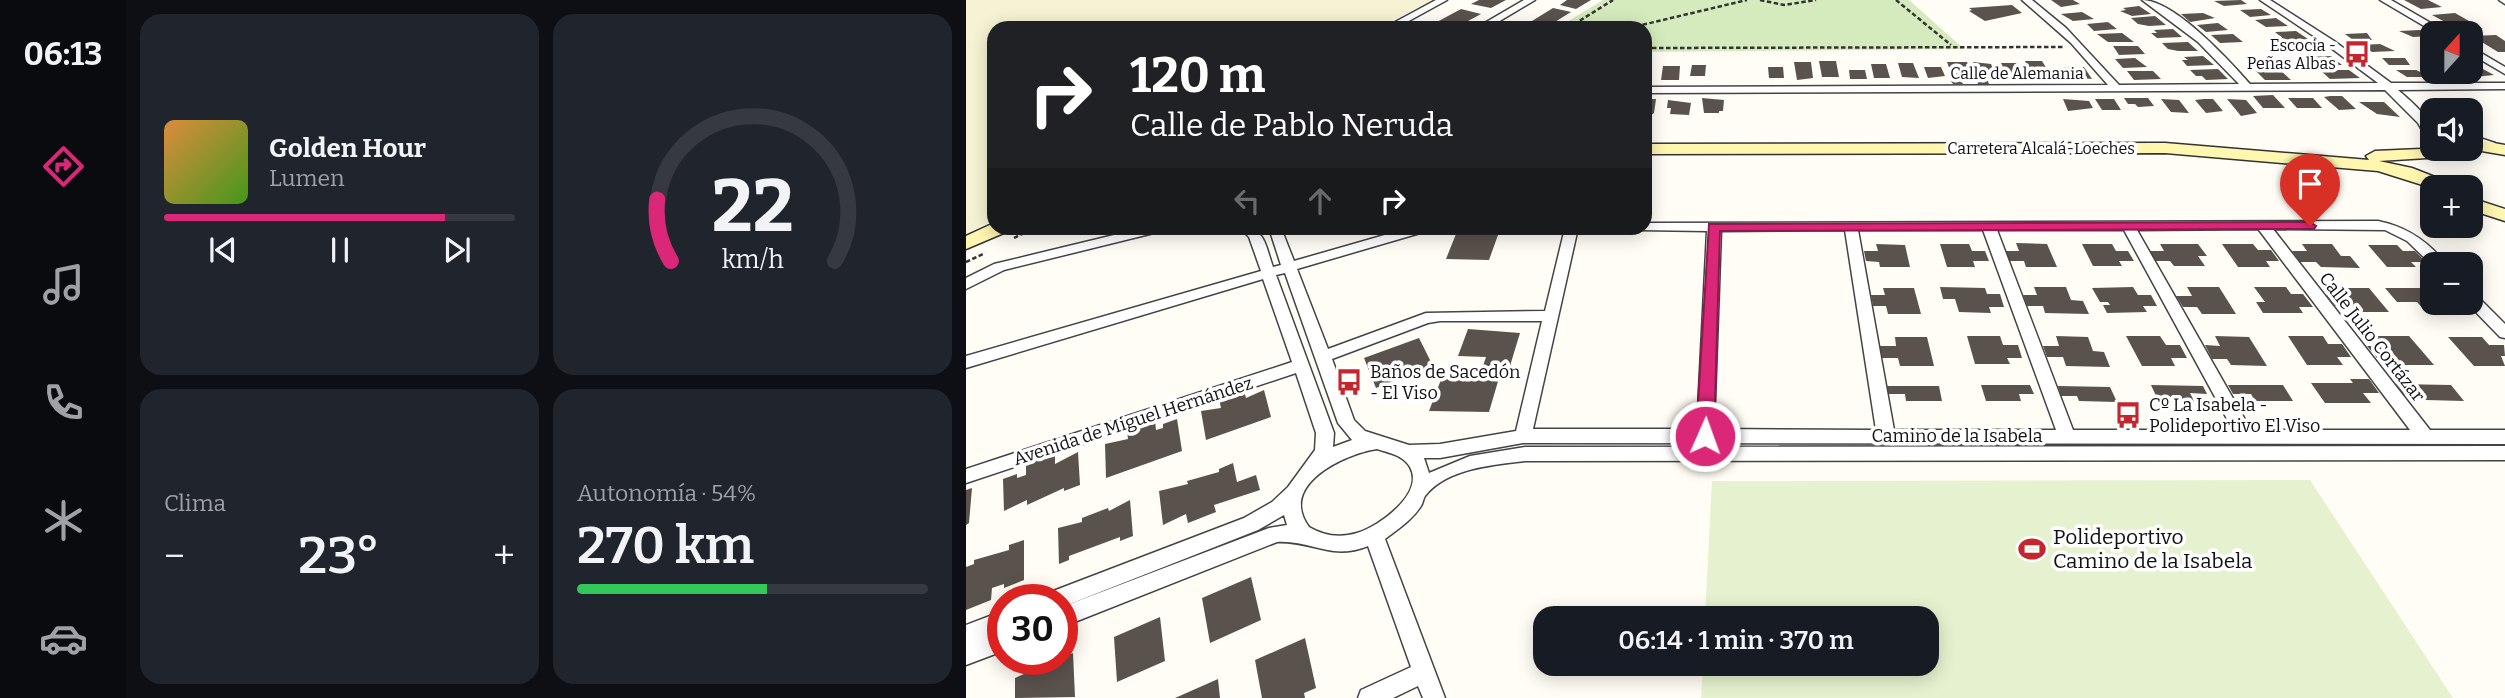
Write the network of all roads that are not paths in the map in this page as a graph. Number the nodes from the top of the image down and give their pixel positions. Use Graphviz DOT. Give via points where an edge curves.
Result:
graph roads {
  1 [pos="1444,0"];
  2 [pos="1531,0"];
  3 [pos="2026,0"];
  4 [pos="2146,0"];
  5 [pos="2264,0"];
  6 [pos="2384,0"];
  7 [pos="1404,21"];
  8 [pos="1494,21"];
  9 [pos="2422,21"];
  10 [pos="2483,57"];
  11 [pos="2505,71"];
  12 [pos="2505,86"];
  13 [pos="2116,88"];
  14 [pos="2248,88"];
  15 [pos="2390,88"];
  16 [pos="1652,90"];
  17 [pos="2420,105"];
  18 [pos="2420,117"];
  19 [pos="1652,138"];
  20 [pos="1652,149"];
  21 [pos="2420,151"];
  22 [pos="2420,179"];
  23 [pos="2483,208"];
  24 [pos="2505,215"];
  25 [pos="2129,226"];
  26 [pos="1652,227"];
  27 [pos="1714,227"];
  28 [pos="1989,227"];
  29 [pos="2264,227"];
  30 [pos="1851,228"];
  31 [pos="987,233"];
  32 [pos="1129,235"];
  33 [pos="1255,235"];
  34 [pos="1278,235"];
  35 [pos="1399,235"];
  36 [pos="1570,235"];
  37 [pos="966,243"];
  38 [pos="2427,252"];
  39 [pos="1290,268"];
  40 [pos="1269,275"];
  41 [pos="966,284"];
  42 [pos="2483,310"];
  43 [pos="1550,316"];
  44 [pos="2505,333"];
  45 [pos="1322,357"];
  46 [pos="966,362"];
  47 [pos="1301,365"];
  48 [pos="1523,436"];
  49 [pos="1705,436"];
  50 [pos="1886,436"];
  51 [pos="2067,436"];
  52 [pos="2246,437"];
  53 [pos="2425,437"];
  54 [pos="2505,437"];
  55 [pos="1377,442"];
  56 [pos="1410,452"];
  57 [pos="2505,453"];
  58 [pos="1315,465"];
  59 [pos="966,476"];
  60 [pos="1421,489"];
  61 [pos="1294,493"];
  62 [pos="1305,536"];
  63 [pos="1374,536"];
  64 [pos="1078,591"];
  65 [pos="1078,611"];
  66 [pos="987,627"];
  67 [pos="966,635"];
  68 [pos="987,647"];
  69 [pos="966,655"];
  70 [pos="1424,672"];
  71 [pos="1369,698"];
  72 [pos="1434,698"];
  1 -- 7 [label="street"];
  2 -- 8 [label="street"];
  3 -- 13 [label="street" via="2072,38"];
  4 -- 14 [label="street" via="2210,45"];
  5 -- 15 [label="street" via="2319,34"];
  6 -- 9 [label="street"];
  10 -- 11 [label="street"];
  12 -- 15 [label="street, Calle de Alemania"];
  13 -- 14 [label="street, Calle de Alemania"];
  13 -- 16 [label="street, Calle de Alemania"];
  14 -- 15 [label="street, Calle de Alemania"];
  15 -- 17 [label="street"];
  15 -- 18 [label="street"];
  19 -- 21 [label="main road, Carretera Alcalá-Loeches" via="2085,137 2239,143 2373,156"];
  20 -- 22 [label="main road, Carretera Alcalá-Loeches" via="2165,148 2337,161 2396,170"];
  23 -- 24 [label="main road"];
  25 -- 28 [label="street"];
  25 -- 29 [label="street"];
  25 -- 52 [label="street"];
  26 -- 27 [label="street"];
  27 -- 30 [label="street"];
  27 -- 49 [label="street"];
  28 -- 30 [label="street"];
  28 -- 51 [label="street"];
  29 -- 38 [label="street" via="2378,225 2401,230"];
  29 -- 53 [label="street, Calle Julio Cortázar"];
  30 -- 50 [label="street"];
  31 -- 37 [label="main road"];
  32 -- 41 [label="street" via="999,267"];
  33 -- 40 [label="street"];
  34 -- 39 [label="street"];
  35 -- 39 [label="street"];
  36 -- 43 [label="street"];
  39 -- 40 [label="street"];
  39 -- 45 [label="street"];
  40 -- 46 [label="street"];
  40 -- 47 [label="street"];
  42 -- 44 [label="street"];
  43 -- 45 [label="street" via="1426,318"];
  43 -- 48 [label="street"];
  45 -- 55 [label="street" via="1346,423 1359,436"];
  47 -- 58 [label="street" via="1325,433 1324,451"];
  47 -- 59 [label="street, Avenida de Miguel Hernández"];
  48 -- 49 [label="street, Camino de la Isabela"];
  48 -- 56 [label="street, Camino de la Isabela"];
  49 -- 50 [label="street, Camino de la Isabela"];
  50 -- 51 [label="street, Camino de la Isabela"];
  51 -- 52 [label="street, Camino de la Isabela"];
  52 -- 53 [label="street, Camino de la Isabela"];
  53 -- 54 [label="street, Camino de la Isabela"];
  55 -- 56 [label="street"];
  55 -- 58 [label="street" via="1356,445"];
  56 -- 60 [label="street" via="1419,462"];
  57 -- 60 [label="street, Camino de la Isabela" via="1525,454 1465,463 1438,474"];
  58 -- 61 [label="street"];
  60 -- 63 [label="street" via="1398,522"];
  61 -- 62 [label="street" via="1293,517"];
  61 -- 64 [label="street" via="1251,524"];
  62 -- 63 [label="street" via="1338,544"];
  62 -- 65 [label="street" via="1276,534"];
  63 -- 70 [label="street"];
  66 -- 67 [label="street"];
  68 -- 69 [label="street"];
  70 -- 71 [label="street"];
  70 -- 72 [label="street"];
}
